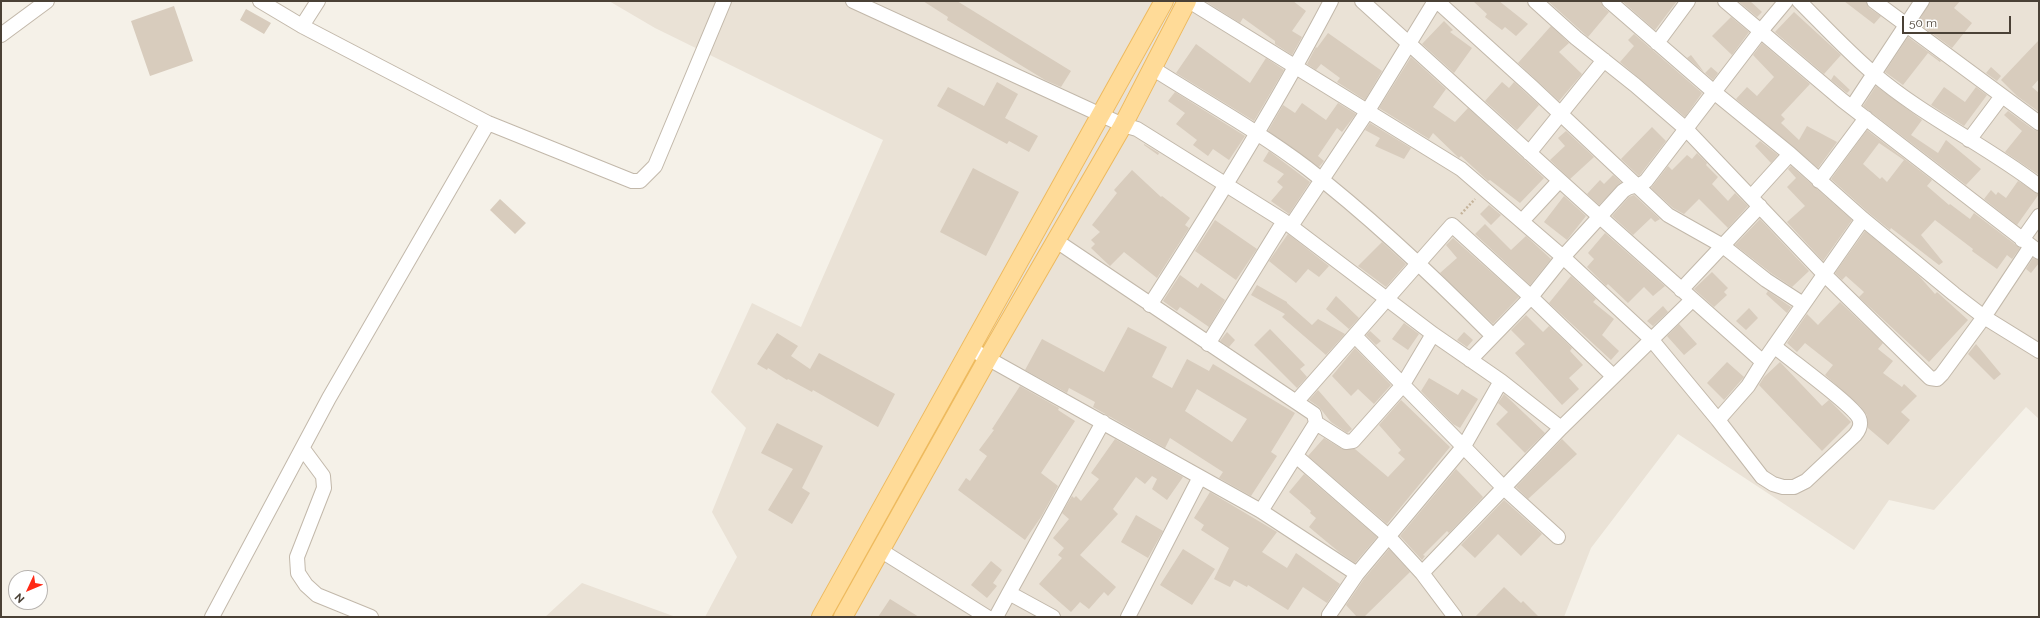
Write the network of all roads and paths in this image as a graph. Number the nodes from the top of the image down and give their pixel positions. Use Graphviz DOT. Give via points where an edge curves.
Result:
graph roads {
  1 [pos="47,1"];
  2 [pos="260,1"];
  3 [pos="318,1"];
  4 [pos="724,1"];
  5 [pos="853,1"];
  6 [pos="1164,1"];
  7 [pos="1188,1"];
  8 [pos="1331,1"];
  9 [pos="1362,1"];
  10 [pos="1436,1"];
  11 [pos="1535,1"];
  12 [pos="1609,1"];
  13 [pos="1688,1"];
  14 [pos="1725,1"];
  15 [pos="1786,1"];
  16 [pos="1799,1"];
  17 [pos="1874,1"];
  18 [pos="1922,1"];
  19 [pos="1905,25"];
  20 [pos="302,26"];
  21 [pos="1760,32"];
  22 [pos="1,35"];
  23 [pos="1408,43"];
  24 [pos="1657,43"];
  25 [pos="1604,60"];
  26 [pos="1152,68"];
  27 [pos="1296,68"];
  28 [pos="1873,74"];
  29 [pos="1714,92"];
  30 [pos="2002,96"];
  31 [pos="1852,107"];
  32 [pos="1367,112"];
  33 [pos="1561,114"];
  34 [pos="1102,115"];
  35 [pos="1866,118"];
  36 [pos="488,122"];
  37 [pos="2039,123"];
  38 [pos="1123,124"];
  39 [pos="1686,129"];
  40 [pos="1257,134"];
  41 [pos="1969,140"];
  42 [pos="1528,153"];
  43 [pos="1790,154"];
  44 [pos="1322,181"];
  45 [pos="1559,181"];
  46 [pos="1819,181"];
  47 [pos="1227,185"];
  48 [pos="1636,186"];
  49 [pos="2039,186"];
  50 [pos="1484,188"];
  51 [pos="1756,202"];
  52 [pos="1599,216"];
  53 [pos="2039,216"];
  54 [pos="1862,219"];
  55 [pos="1522,222"];
  56 [pos="1288,223"];
  57 [pos="1452,225"];
  58 [pos="1055,240"];
  59 [pos="1723,246"];
  60 [pos="2031,246"];
  61 [pos="1563,257"];
  62 [pos="1419,262"];
  63 [pos="1824,274"];
  64 [pos="1681,290"];
  65 [pos="1531,297"];
  66 [pos="1388,299"];
  67 [pos="1692,300"];
  68 [pos="1803,304"];
  69 [pos="1150,305"];
  70 [pos="1984,317"];
  71 [pos="1433,334"];
  72 [pos="1355,336"];
  73 [pos="1493,336"];
  74 [pos="1651,340"];
  75 [pos="1208,344"];
  76 [pos="1774,346"];
  77 [pos="971,349"];
  78 [pos="2039,351"];
  79 [pos="988,358"];
  80 [pos="1470,360"];
  81 [pos="1763,362"];
  82 [pos="1613,376"];
  83 [pos="1501,381"];
  84 [pos="1402,386"];
  85 [pos="1296,402"];
  86 [pos="1718,420"];
  87 [pos="1103,422"];
  88 [pos="1316,423"];
  89 [pos="1561,428"];
  90 [pos="1464,446"];
  91 [pos="303,449"];
  92 [pos="1296,456"];
  93 [pos="1200,477"];
  94 [pos="1504,488"];
  95 [pos="1261,511"];
  96 [pos="1388,536"];
  97 [pos="1558,537"];
  98 [pos="880,550"];
  99 [pos="1422,573"];
  100 [pos="1357,574"];
  101 [pos="1010,593"];
  102 [pos="1330,615"];
  103 [pos="212,617"];
  104 [pos="371,617"];
  105 [pos="821,617"];
  106 [pos="843,617"];
  107 [pos="987,617"];
  108 [pos="996,617"];
  109 [pos="1054,617"];
  110 [pos="1128,617"];
  111 [pos="1455,617"];
  1 -- 22 [label="street"];
  2 -- 20 [label="street"];
  3 -- 20 [label="street"];
  4 -- 36 [label="street" via="655,166 640,181 624,179"];
  5 -- 34 [label="street"];
  6 -- 34 [label="main road"];
  7 -- 26 [label="main road"];
  7 -- 27 [label="street"];
  8 -- 27 [label="street"];
  9 -- 23 [label="street"];
  10 -- 23 [label="street"];
  10 -- 33 [label="street"];
  11 -- 25 [label="street"];
  12 -- 24 [label="street"];
  13 -- 24 [label="street"];
  14 -- 21 [label="street"];
  15 -- 21 [label="street"];
  16 -- 28 [label="street"];
  17 -- 19 [label="street"];
  18 -- 19 [label="street"];
  19 -- 28 [label="street"];
  19 -- 30 [label="street"];
  20 -- 36 [label="street"];
  21 -- 29 [label="street"];
  21 -- 31 [label="street"];
  23 -- 32 [label="street"];
  23 -- 42 [label="street"];
  24 -- 29 [label="street"];
  25 -- 33 [label="street"];
  25 -- 39 [label="street"];
  26 -- 38 [label="main road"];
  26 -- 40 [label="street"];
  27 -- 32 [label="street"];
  27 -- 40 [label="street"];
  28 -- 31 [label="street"];
  28 -- 41 [label="street"];
  29 -- 39 [label="street"];
  29 -- 43 [label="street"];
  30 -- 37 [label="street"];
  30 -- 41 [label="street"];
  31 -- 35 [label="street"];
  32 -- 44 [label="street"];
  32 -- 50 [label="street" via="1460,169"];
  33 -- 42 [label="street"];
  33 -- 48 [label="street"];
  34 -- 38 [label="street"];
  34 -- 77 [label="main road"];
  35 -- 46 [label="street"];
  35 -- 60 [label="street"];
  36 -- 91 [label="street"];
  38 -- 47 [label="street" via="1136,129"];
  38 -- 58 [label="main road"];
  39 -- 48 [label="street" via="1646,181"];
  39 -- 51 [label="street"];
  40 -- 44 [label="street"];
  40 -- 47 [label="street"];
  41 -- 49 [label="street"];
  42 -- 45 [label="street"];
  43 -- 46 [label="street"];
  43 -- 51 [label="street"];
  44 -- 56 [label="street"];
  44 -- 62 [label="street"];
  45 -- 52 [label="street"];
  45 -- 55 [label="street"];
  46 -- 54 [label="street"];
  47 -- 56 [label="street"];
  47 -- 69 [label="street"];
  48 -- 52 [label="street" via="1629,186"];
  48 -- 59 [label="street" via="1674,220"];
  50 -- 55 [label="street"];
  50 -- 57 [label="path"];
  51 -- 59 [label="street"];
  51 -- 63 [label="street"];
  52 -- 61 [label="street"];
  52 -- 64 [label="street"];
  53 -- 60 [label="street"];
  54 -- 63 [label="street"];
  54 -- 70 [label="street"];
  55 -- 61 [label="street"];
  56 -- 66 [label="street"];
  56 -- 75 [label="street"];
  57 -- 62 [label="street"];
  57 -- 65 [label="street"];
  58 -- 69 [label="street"];
  58 -- 79 [label="main road"];
  59 -- 64 [label="street"];
  59 -- 68 [label="street" via="1766,280"];
  60 -- 70 [label="street"];
  61 -- 65 [label="street"];
  61 -- 74 [label="street"];
  62 -- 66 [label="street"];
  62 -- 73 [label="street"];
  63 -- 68 [label="street"];
  63 -- 70 [label="street" via="1930,378 1942,374"];
  64 -- 67 [label="street"];
  65 -- 73 [label="street"];
  65 -- 82 [label="street"];
  66 -- 71 [label="street"];
  66 -- 72 [label="street"];
  67 -- 74 [label="street"];
  67 -- 81 [label="street"];
  68 -- 76 [label="street"];
  69 -- 75 [label="street"];
  70 -- 78 [label="street"];
  71 -- 80 [label="street"];
  71 -- 84 [label="street"];
  72 -- 84 [label="street"];
  72 -- 85 [label="street"];
  73 -- 80 [label="street"];
  74 -- 82 [label="street"];
  74 -- 86 [label="street"];
  75 -- 85 [label="street"];
  76 -- 81 [label="street"];
  76 -- 86 [label="street" via="1851,409 1859,418 1859,431 1806,481 1794,487 1783,487 1762,477"];
  77 -- 79 [label="street"];
  77 -- 105 [label="main road"];
  79 -- 87 [label="street"];
  79 -- 98 [label="main road"];
  80 -- 83 [label="street"];
  81 -- 86 [label="street" via="1748,386"];
  82 -- 89 [label="street"];
  83 -- 89 [label="street"];
  83 -- 90 [label="street"];
  84 -- 88 [label="street" via="1353,441 1346,442"];
  84 -- 90 [label="street"];
  85 -- 88 [label="street" via="1314,414"];
  87 -- 93 [label="street"];
  87 -- 101 [label="street"];
  88 -- 92 [label="street"];
  89 -- 94 [label="street"];
  90 -- 94 [label="street"];
  90 -- 96 [label="street"];
  91 -- 103 [label="street"];
  91 -- 104 [label="street" via="323,476 324,488 297,557 298,572 306,585 317,595"];
  92 -- 95 [label="street"];
  92 -- 96 [label="street"];
  93 -- 95 [label="street"];
  93 -- 110 [label="street"];
  94 -- 97 [label="street"];
  94 -- 99 [label="street"];
  95 -- 100 [label="street"];
  96 -- 99 [label="street"];
  96 -- 100 [label="street"];
  98 -- 106 [label="main road"];
  98 -- 107 [label="street"];
  99 -- 111 [label="street"];
  100 -- 102 [label="street"];
  101 -- 108 [label="street"];
  101 -- 109 [label="street"];
}
